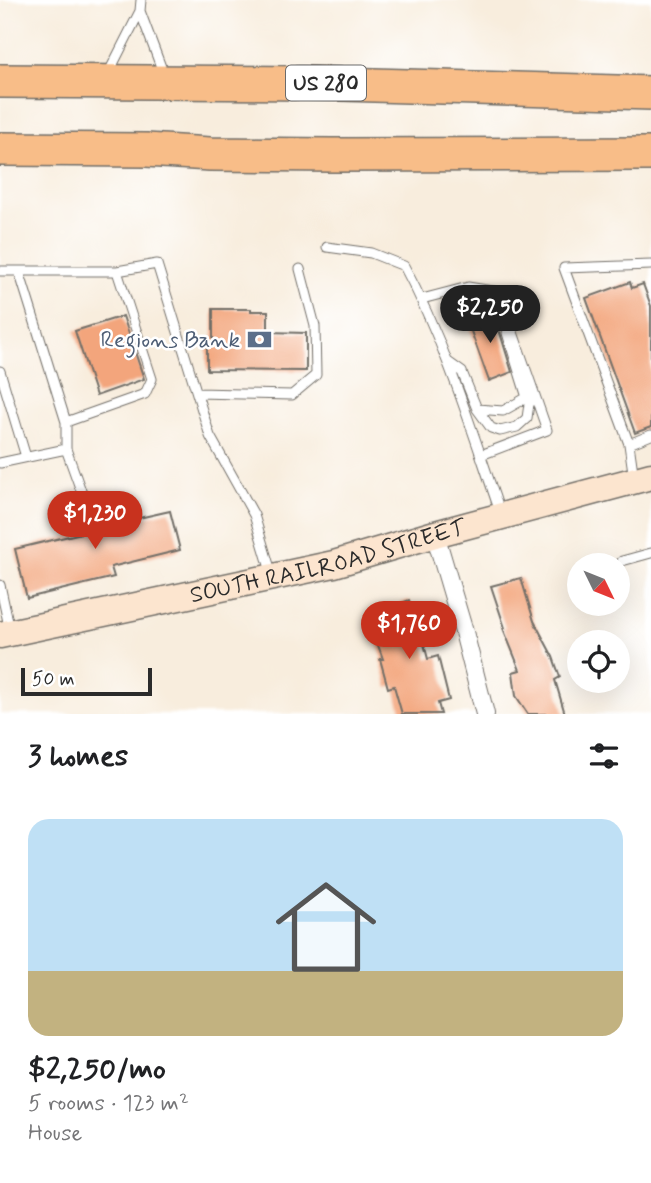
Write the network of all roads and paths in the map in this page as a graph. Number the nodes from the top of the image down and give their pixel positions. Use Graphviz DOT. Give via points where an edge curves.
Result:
graph roads {
  1 [pos="141,0"];
  2 [pos="140,11"];
  3 [pos="0,81"];
  4 [pos="104,82"];
  5 [pos="167,83"];
  6 [pos="651,93"];
  7 [pos="0,149"];
  8 [pos="651,154"];
  9 [pos="327,247"];
  10 [pos="651,265"];
  11 [pos="300,270"];
  12 [pos="0,271"];
  13 [pos="19,271"];
  14 [pos="117,271"];
  15 [pos="422,299"];
  16 [pos="512,325"];
  17 [pos="447,361"];
  18 [pos="0,371"];
  19 [pos="197,393"];
  20 [pos="526,398"];
  21 [pos="477,409"];
  22 [pos="66,422"];
  23 [pos="651,435"];
  24 [pos="629,444"];
  25 [pos="66,449"];
  26 [pos="481,455"];
  27 [pos="26,457"];
  28 [pos="0,463"];
  29 [pos="643,479"];
  30 [pos="84,499"];
  31 [pos="502,517"];
  32 [pos="435,534"];
  33 [pos="651,553"];
  34 [pos="630,559"];
  35 [pos="273,577"];
  36 [pos="0,585"];
  37 [pos="5,634"];
  38 [pos="485,714"];
  1 -- 2 [label="lane"];
  2 -- 4 [label="lane"];
  2 -- 5 [label="lane"];
  3 -- 4 [label="highway, US 280"];
  4 -- 5 [label="highway, US 280"];
  5 -- 6 [label="highway, US 280"];
  7 -- 8 [label="highway" via="305,155"];
  9 -- 15 [label="lane" via="372,253 404,266"];
  10 -- 24 [label="lane" via="564,268"];
  11 -- 19 [label="lane" via="315,326 316,375 292,395"];
  12 -- 13 [label="lane"];
  13 -- 14 [label="lane"];
  13 -- 22 [label="lane"];
  14 -- 19 [label="lane" via="157,264"];
  14 -- 22 [label="lane" via="152,379 145,394"];
  15 -- 16 [label="lane" via="468,286 499,292"];
  15 -- 17 [label="lane"];
  16 -- 20 [label="lane" via="507,333"];
  16 -- 26 [label="lane" via="547,430"];
  17 -- 21 [label="lane" via="462,372"];
  17 -- 26 [label="lane"];
  18 -- 27 [label="lane"];
  19 -- 35 [label="lane" via="210,436 254,515"];
  20 -- 21 [label="lane" via="503,411"];
  20 -- 21 [label="lane" via="527,418 517,427 500,431 491,428"];
  22 -- 25 [label="lane"];
  23 -- 24 [label="lane"];
  24 -- 29 [label="lane"];
  25 -- 27 [label="lane"];
  25 -- 30 [label="lane"];
  26 -- 31 [label="lane"];
  27 -- 28 [label="lane"];
  29 -- 31 [label="street, SOUTH RAILROAD STREET"];
  31 -- 32 [label="street, SOUTH RAILROAD STREET"];
  32 -- 35 [label="street, SOUTH RAILROAD STREET"];
  32 -- 38 [label="street"];
  33 -- 34 [label="lane"];
  35 -- 37 [label="street, SOUTH RAILROAD STREET"];
  36 -- 37 [label="lane"];
}
